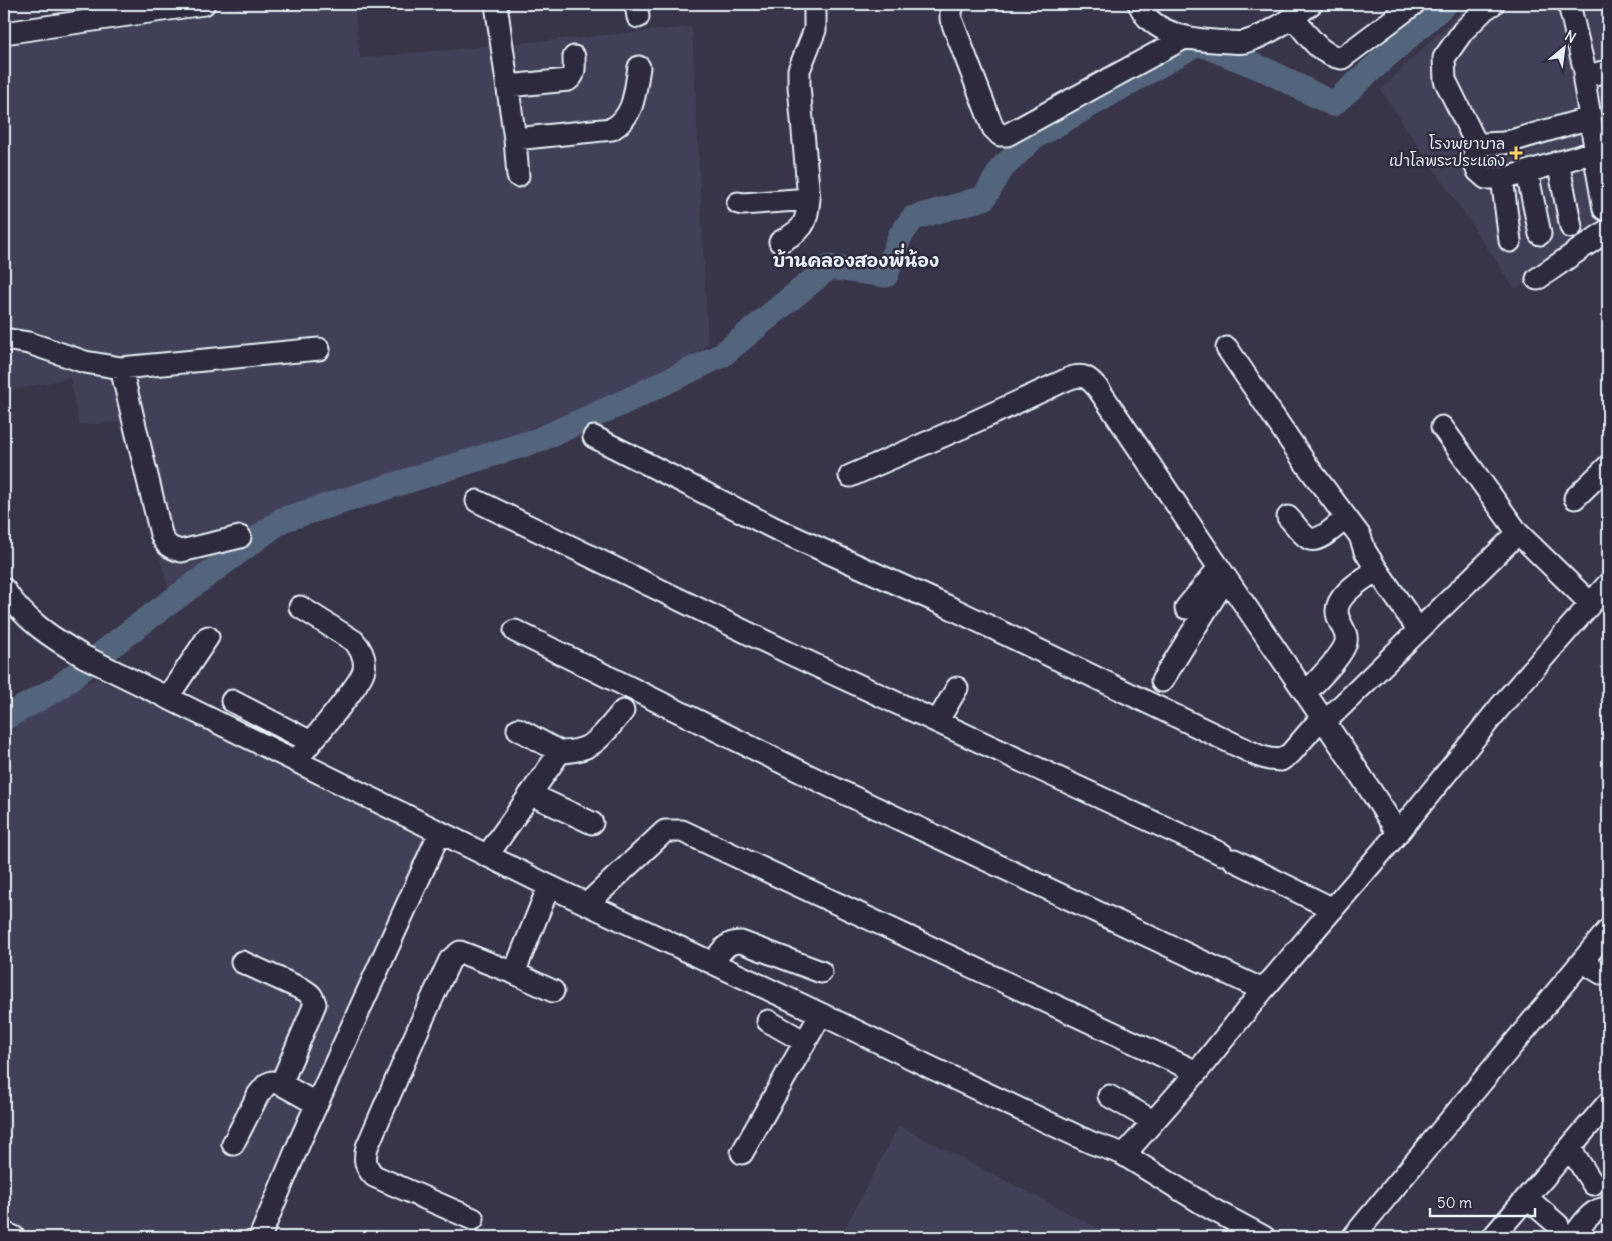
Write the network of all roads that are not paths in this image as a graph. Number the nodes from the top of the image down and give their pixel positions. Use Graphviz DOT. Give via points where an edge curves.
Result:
graph roads {
  1 [pos="204,4"];
  2 [pos="496,4"];
  3 [pos="815,4"];
  4 [pos="954,4"];
  5 [pos="1139,4"];
  6 [pos="1311,4"];
  7 [pos="1493,4"];
  8 [pos="1569,4"];
  9 [pos="1418,8"];
  10 [pos="1293,17"];
  11 [pos="4,33"];
  12 [pos="1186,37"];
  13 [pos="574,57"];
  14 [pos="639,67"];
  15 [pos="1608,71"];
  16 [pos="1586,76"];
  17 [pos="508,86"];
  18 [pos="1590,118"];
  19 [pos="515,139"];
  20 [pos="1477,143"];
  21 [pos="1594,152"];
  22 [pos="1558,162"];
  23 [pos="1527,172"];
  24 [pos="518,176"];
  25 [pos="1506,178"];
  26 [pos="809,200"];
  27 [pos="738,203"];
  28 [pos="1604,209"];
  29 [pos="1571,227"];
  30 [pos="1608,230"];
  31 [pos="1540,234"];
  32 [pos="1510,241"];
  33 [pos="780,242"];
  34 [pos="1537,279"];
  35 [pos="4,339"];
  36 [pos="1227,348"];
  37 [pos="319,349"];
  38 [pos="121,368"];
  39 [pos="1442,427"];
  40 [pos="594,437"];
  41 [pos="1608,466"];
  42 [pos="850,476"];
  43 [pos="1575,498"];
  44 [pos="477,501"];
  45 [pos="1288,517"];
  46 [pos="1346,518"];
  47 [pos="1518,533"];
  48 [pos="240,538"];
  49 [pos="1377,570"];
  50 [pos="1222,573"];
  51 [pos="1608,584"];
  52 [pos="4,589"];
  53 [pos="1590,603"];
  54 [pos="300,607"];
  55 [pos="1186,608"];
  56 [pos="1418,629"];
  57 [pos="515,631"];
  58 [pos="208,637"];
  59 [pos="1162,681"];
  60 [pos="957,688"];
  61 [pos="1306,693"];
  62 [pos="167,698"];
  63 [pos="232,701"];
  64 [pos="623,710"];
  65 [pos="1324,719"];
  66 [pos="937,722"];
  67 [pos="518,729"];
  68 [pos="311,742"];
  69 [pos="560,752"];
  70 [pos="296,761"];
  71 [pos="530,794"];
  72 [pos="592,823"];
  73 [pos="440,832"];
  74 [pos="1398,833"];
  75 [pos="487,856"];
  76 [pos="549,886"];
  77 [pos="587,904"];
  78 [pos="1333,910"];
  79 [pos="1608,930"];
  80 [pos="1582,961"];
  81 [pos="242,962"];
  82 [pos="713,963"];
  83 [pos="820,972"];
  84 [pos="514,973"];
  85 [pos="1608,974"];
  86 [pos="554,990"];
  87 [pos="1264,990"];
  88 [pos="821,1014"];
  89 [pos="768,1021"];
  90 [pos="805,1042"];
  91 [pos="1197,1072"];
  92 [pos="280,1084"];
  93 [pos="1109,1096"];
  94 [pos="1608,1102"];
  95 [pos="317,1104"];
  96 [pos="1153,1121"];
  97 [pos="233,1144"];
  98 [pos="1570,1148"];
  99 [pos="742,1152"];
  100 [pos="1121,1153"];
  101 [pos="1593,1184"];
  102 [pos="1527,1198"];
  103 [pos="1608,1208"];
  104 [pos="473,1219"];
  105 [pos="1565,1231"];
  106 [pos="4,1233"];
  107 [pos="14,1237"];
  108 [pos="260,1237"];
  109 [pos="1264,1237"];
  110 [pos="1353,1237"];
  111 [pos="1493,1237"];
  1 -- 11 [label="street"];
  2 -- 17 [label="street"];
  3 -- 26 [label="street" via="815,30 799,70"];
  4 -- 12 [label="street" via="951,19 992,128 1000,135 1007,135"];
  5 -- 12 [label="street" via="1147,17"];
  6 -- 10 [label="street"];
  7 -- 20 [label="street" via="1463,31 1444,58 1445,80"];
  8 -- 16 [label="street"];
  9 -- 10 [label="street" via="1342,58 1324,53"];
  10 -- 12 [label="street" via="1244,42"];
  13 -- 17 [label="street" via="574,73 568,80"];
  14 -- 19 [label="street" via="633,105 627,117 612,129"];
  15 -- 16 [label="street"];
  16 -- 18 [label="street"];
  17 -- 19 [label="street"];
  18 -- 20 [label="street" via="1504,143"];
  18 -- 21 [label="street"];
  19 -- 24 [label="street"];
  20 -- 25 [label="street" via="1473,160 1478,171 1486,178"];
  21 -- 22 [label="street"];
  21 -- 28 [label="street"];
  22 -- 23 [label="street"];
  22 -- 29 [label="street"];
  23 -- 25 [label="street"];
  23 -- 31 [label="street"];
  25 -- 32 [label="street" via="1503,185"];
  26 -- 27 [label="street"];
  26 -- 33 [label="street" via="804,224"];
  30 -- 34 [label="street"];
  35 -- 38 [label="street" via="29,343 85,362"];
  36 -- 46 [label="street"];
  37 -- 38 [label="street"];
  38 -- 48 [label="street" via="164,544 181,551"];
  39 -- 47 [label="street"];
  40 -- 65 [label="street" via="776,529 947,606 1259,756 1281,760"];
  41 -- 43 [label="street"];
  42 -- 50 [label="street" via="1078,375 1086,377 1093,382"];
  44 -- 66 [label="street"];
  45 -- 46 [label="street" via="1314,540"];
  46 -- 49 [label="street" via="1360,536"];
  47 -- 53 [label="street"];
  47 -- 56 [label="street"];
  49 -- 56 [label="street"];
  49 -- 61 [label="street" via="1354,585 1337,605 1337,616 1347,640 1343,651"];
  50 -- 55 [label="street"];
  50 -- 59 [label="street"];
  50 -- 61 [label="street"];
  51 -- 53 [label="street"];
  52 -- 62 [label="street" via="27,619 48,635"];
  53 -- 74 [label="street"];
  54 -- 68 [label="street" via="354,641 361,649 365,667 357,683"];
  56 -- 65 [label="street"];
  57 -- 87 [label="street" via="842,792"];
  58 -- 62 [label="street"];
  60 -- 66 [label="street"];
  61 -- 65 [label="street"];
  62 -- 70 [label="street"];
  63 -- 68 [label="street"];
  64 -- 69 [label="street" via="596,742 584,750"];
  65 -- 74 [label="street"];
  66 -- 78 [label="street" via="1228,857"];
  67 -- 69 [label="street"];
  68 -- 70 [label="street"];
  69 -- 71 [label="street"];
  70 -- 73 [label="street"];
  71 -- 72 [label="street"];
  71 -- 75 [label="street"];
  73 -- 75 [label="street"];
  73 -- 95 [label="street"];
  74 -- 78 [label="street"];
  75 -- 76 [label="street"];
  76 -- 77 [label="street"];
  76 -- 84 [label="street"];
  77 -- 82 [label="street"];
  77 -- 91 [label="street" via="665,831 682,831"];
  78 -- 87 [label="street"];
  79 -- 80 [label="street"];
  80 -- 85 [label="street"];
  80 -- 110 [label="street"];
  81 -- 92 [label="street" via="304,990 315,1004"];
  82 -- 83 [label="street" via="726,945 734,941"];
  82 -- 88 [label="street"];
  84 -- 86 [label="street"];
  84 -- 104 [label="street" via="460,952 450,960 365,1156 369,1171 374,1176"];
  87 -- 91 [label="street"];
  88 -- 90 [label="street"];
  88 -- 100 [label="street" via="1092,1143"];
  89 -- 90 [label="street"];
  90 -- 99 [label="street"];
  91 -- 96 [label="street"];
  92 -- 95 [label="street"];
  92 -- 97 [label="street" via="272,1082 263,1087"];
  93 -- 96 [label="street"];
  94 -- 98 [label="street"];
  95 -- 108 [label="street"];
  96 -- 100 [label="street" via="1127,1151"];
  98 -- 101 [label="street"];
  98 -- 102 [label="street"];
  100 -- 109 [label="street"];
  102 -- 105 [label="street"];
  102 -- 111 [label="street"];
  103 -- 105 [label="street" via="1600,1208"];
  106 -- 107 [label="street"];
}
